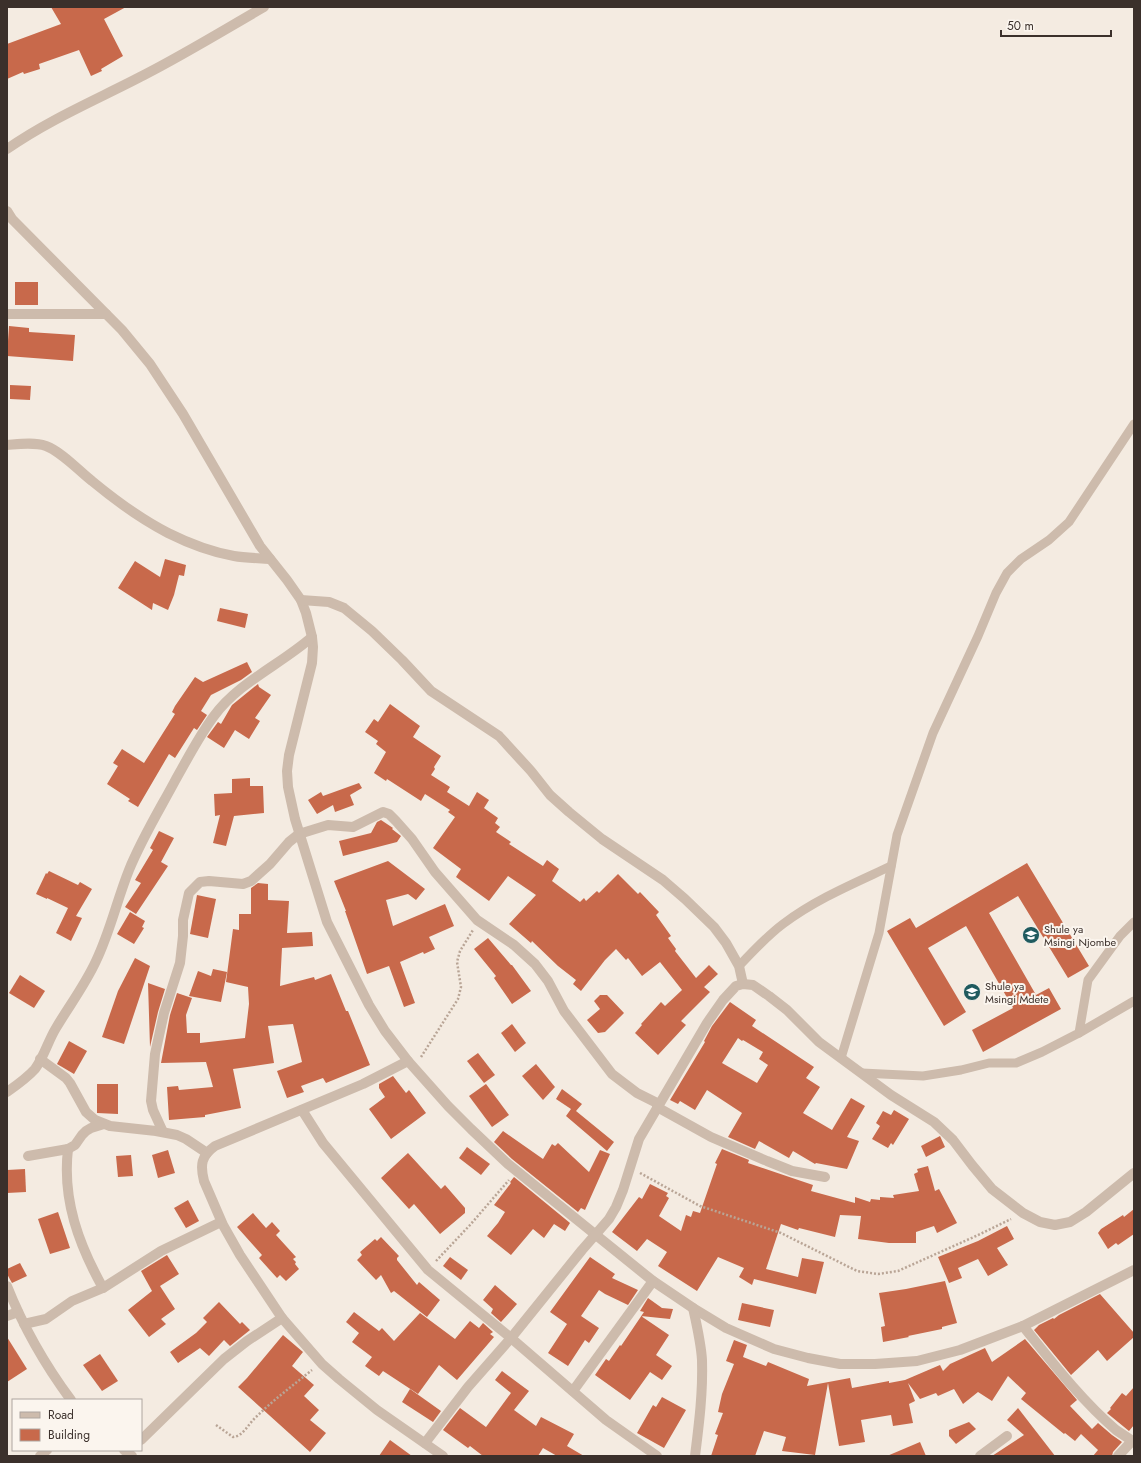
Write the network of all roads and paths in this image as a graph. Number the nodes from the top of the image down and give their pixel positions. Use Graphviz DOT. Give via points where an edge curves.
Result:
graph roads {
  1 [pos="264,7"];
  2 [pos="7,149"];
  3 [pos="7,211"];
  4 [pos="7,314"];
  5 [pos="106,314"];
  6 [pos="1134,424"];
  7 [pos="7,445"];
  8 [pos="270,559"];
  9 [pos="300,600"];
  10 [pos="312,637"];
  11 [pos="299,834"];
  12 [pos="892,866"];
  13 [pos="479,921"];
  14 [pos="1134,922"];
  15 [pos="739,966"];
  16 [pos="743,984"];
  17 [pos="1134,1001"];
  18 [pos="1079,1033"];
  19 [pos="841,1058"];
  20 [pos="40,1059"];
  21 [pos="411,1064"];
  22 [pos="862,1073"];
  23 [pos="7,1092"];
  24 [pos="658,1106"];
  25 [pos="302,1110"];
  26 [pos="104,1124"];
  27 [pos="163,1132"];
  28 [pos="68,1149"];
  29 [pos="207,1153"];
  30 [pos="28,1156"];
  31 [pos="631,1168"];
  32 [pos="518,1171"];
  33 [pos="1134,1173"];
  34 [pos="825,1177"];
  35 [pos="1023,1213"];
  36 [pos="222,1222"];
  37 [pos="596,1234"];
  38 [pos="428,1270"];
  39 [pos="1134,1270"];
  40 [pos="653,1281"];
  41 [pos="7,1286"];
  42 [pos="103,1288"];
  43 [pos="693,1308"];
  44 [pos="18,1312"];
  45 [pos="7,1316"];
  46 [pos="282,1318"];
  47 [pos="24,1324"];
  48 [pos="1022,1326"];
  49 [pos="511,1338"];
  50 [pos="322,1364"];
  51 [pos="573,1391"];
  52 [pos="70,1399"];
  53 [pos="216,1425"];
  54 [pos="1007,1436"];
  55 [pos="142,1439"];
  56 [pos="1133,1442"];
  57 [pos="425,1443"];
  58 [pos="443,1456"];
  59 [pos="657,1456"];
  60 [pos="695,1456"];
  61 [pos="980,1456"];
  62 [pos="1118,1456"];
  1 -- 2 [label="street" via="145,75 62,115"];
  3 -- 5 [label="street"];
  4 -- 5 [label="street"];
  5 -- 8 [label="street" via="150,364 184,414"];
  6 -- 12 [label="lane" via="1069,522 1007,573 933,733 897,835"];
  7 -- 8 [label="street" via="25,443 48,447 96,485 167,532 217,552"];
  8 -- 9 [label="street"];
  9 -- 10 [label="street"];
  9 -- 15 [label="street" via="330,602 344,608 372,631 431,691 498,736 550,795 574,817 658,876 685,899 714,927"];
  10 -- 11 [label="street" via="312,663 287,771 288,787"];
  10 -- 20 [label="street" via="301,648 236,693 221,707 205,730 143,839 96,962 55,1029"];
  11 -- 13 [label="street" via="328,825 353,827 380,813 389,814 412,839 468,912"];
  11 -- 21 [label="street" via="327,922 385,1032"];
  11 -- 27 [label="street" via="251,881 243,884 200,882 189,893 183,920 180,963 164,1013 155,1054 151,1101"];
  12 -- 15 [label="lane" via="830,895 782,924"];
  12 -- 19 [label="lane" via="879,933"];
  13 -- 21 [label="path" via="460,951 457,962 461,987 458,1000 434,1038"];
  13 -- 24 [label="street" via="514,945 535,964 548,981 564,1011 612,1074"];
  14 -- 18 [label="lane" via="1120,936 1088,980"];
  15 -- 16 [label="street"];
  16 -- 19 [label="street" via="753,986 787,1010 819,1042"];
  16 -- 24 [label="street" via="736,986 722,1000"];
  17 -- 18 [label="lane"];
  18 -- 22 [label="lane" via="1016,1063 989,1063 923,1076"];
  19 -- 22 [label="street"];
  20 -- 23 [label="street" via="26,1078"];
  20 -- 26 [label="street" via="66,1078 88,1115"];
  21 -- 25 [label="street"];
  21 -- 32 [label="street" via="471,1129"];
  22 -- 35 [label="street" via="934,1122 953,1140 992,1189"];
  24 -- 31 [label="street" via="639,1139"];
  24 -- 34 [label="street" via="712,1137 767,1161 792,1171"];
  25 -- 29 [label="street" via="215,1146"];
  25 -- 38 [label="street" via="323,1143"];
  26 -- 27 [label="street"];
  26 -- 28 [label="street" via="86,1131 75,1145"];
  27 -- 29 [label="street" via="186,1139"];
  28 -- 30 [label="street"];
  28 -- 42 [label="street" via="68,1191 74,1219 81,1243"];
  29 -- 36 [label="street" via="202,1162 202,1175"];
  31 -- 35 [label="path" via="700,1206 781,1233 857,1271 878,1274 898,1271"];
  31 -- 37 [label="street" via="616,1207"];
  32 -- 37 [label="street"];
  32 -- 38 [label="path"];
  33 -- 35 [label="street" via="1070,1222 1055,1225 1040,1222"];
  36 -- 42 [label="street" via="161,1251"];
  36 -- 46 [label="street" via="240,1255"];
  37 -- 40 [label="street"];
  37 -- 49 [label="street"];
  38 -- 49 [label="street"];
  39 -- 48 [label="street"];
  40 -- 43 [label="street"];
  40 -- 51 [label="street"];
  41 -- 44 [label="street"];
  42 -- 47 [label="street" via="72,1301 46,1319"];
  43 -- 48 [label="street" via="726,1328 774,1350 840,1364 917,1361 960,1350"];
  43 -- 60 [label="street" via="702,1360 701,1411"];
  44 -- 45 [label="street"];
  44 -- 47 [label="street"];
  46 -- 50 [label="street"];
  46 -- 55 [label="street" via="224,1359"];
  47 -- 52 [label="street"];
  48 -- 56 [label="street" via="1093,1408"];
  49 -- 51 [label="street"];
  49 -- 57 [label="street" via="450,1409"];
  50 -- 53 [label="path" via="276,1398 236,1437"];
  50 -- 57 [label="street" via="338,1379"];
  51 -- 59 [label="street" via="606,1420"];
  54 -- 61 [label="street"];
  56 -- 62 [label="street"];
  57 -- 58 [label="street"];
}
